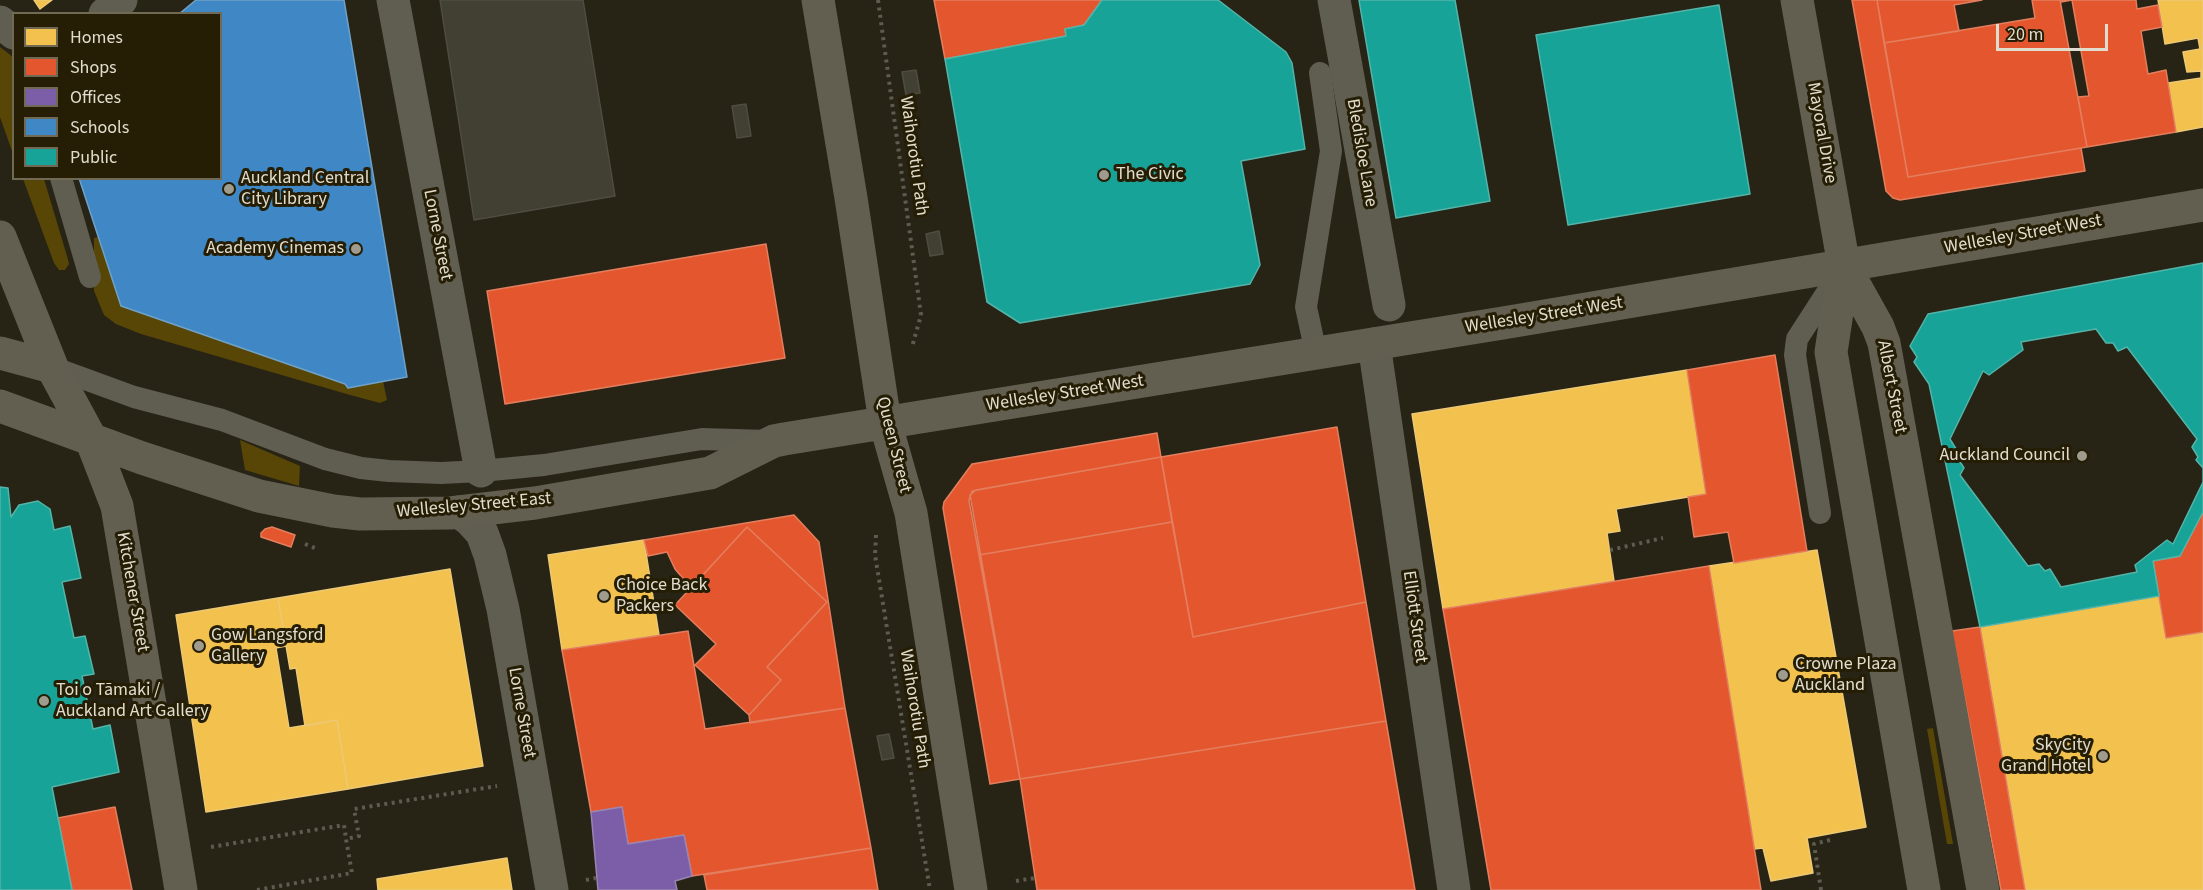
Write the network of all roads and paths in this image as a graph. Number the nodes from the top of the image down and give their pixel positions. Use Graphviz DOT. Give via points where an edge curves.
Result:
graph roads {
  1 [pos="121,0"];
  2 [pos="393,0"];
  3 [pos="818,0"];
  4 [pos="878,0"];
  5 [pos="1334,0"];
  6 [pos="1797,0"];
  7 [pos="107,12"];
  8 [pos="0,22"];
  9 [pos="12,31"];
  10 [pos="1320,73"];
  11 [pos="62,180"];
  12 [pos="2203,205"];
  13 [pos="0,237"];
  14 [pos="1844,266"];
  15 [pos="90,277"];
  16 [pos="1389,305"];
  17 [pos="921,315"];
  18 [pos="1374,344"];
  19 [pos="0,353"];
  20 [pos="1316,353"];
  21 [pos="52,367"];
  22 [pos="0,406"];
  23 [pos="885,422"];
  24 [pos="91,439"];
  25 [pos="774,441"];
  26 [pos="481,471"];
  27 [pos="459,512"];
  28 [pos="1820,513"];
  29 [pos="876,532"];
  30 [pos="1663,538"];
  31 [pos="1610,550"];
  32 [pos="504,785"];
  33 [pos="346,839"];
  34 [pos="1830,840"];
  35 [pos="211,847"];
  36 [pos="596,878"];
  37 [pos="1035,878"];
  38 [pos="586,880"];
  39 [pos="1016,881"];
  40 [pos="181,890"];
  41 [pos="257,890"];
  42 [pos="552,890"];
  43 [pos="930,890"];
  44 [pos="970,890"];
  45 [pos="1454,890"];
  46 [pos="1821,890"];
  47 [pos="1924,890"];
  48 [pos="1983,890"];
  1 -- 7 [label="street"];
  2 -- 26 [label="street, Lorne Street"];
  3 -- 23 [label="main road, Queen Street"];
  4 -- 17 [label="path, Waihorotiu Path"];
  5 -- 16 [label="street, Bledisloe Lane"];
  6 -- 14 [label="main road, Mayoral Drive"];
  8 -- 9 [label="street"];
  10 -- 20 [label="lane" via="1331,151 1341,161 1306,307"];
  11 -- 15 [label="lane"];
  12 -- 14 [label="main road, Wellesley Street West"];
  13 -- 21 [label="main road"];
  14 -- 18 [label="main road, Wellesley Street West"];
  14 -- 28 [label="lane" via="1797,339 1796,355"];
  14 -- 47 [label="main road" via="1832,352"];
  14 -- 48 [label="main road, Albert Street" via="1884,343"];
  18 -- 20 [label="main road, Wellesley Street West"];
  18 -- 45 [label="street, Elliott Street"];
  19 -- 21 [label="main road, Wellesley Street East"];
  20 -- 23 [label="main road, Wellesley Street West"];
  21 -- 24 [label="main road, Kitchener Street"];
  21 -- 26 [label="lane, Wellesley Street East" via="134,397 222,420 325,459 361,468"];
  22 -- 24 [label="main road, Wellesley Street East"];
  23 -- 25 [label="main road, Wellesley Street East"];
  23 -- 44 [label="main road, Queen Street" via="911,513"];
  24 -- 27 [label="main road, Wellesley Street East" via="259,496 295,504 360,514"];
  24 -- 40 [label="main road, Kitchener Street" via="117,506"];
  25 -- 26 [label="lane, Wellesley Street East" via="702,439 544,465"];
  25 -- 27 [label="main road, Wellesley Street East" via="710,473"];
  27 -- 42 [label="street, Lorne Street" via="482,533 490,555"];
  29 -- 43 [label="path, Waihorotiu Path" via="875,555"];
  30 -- 31 [label="path"];
  32 -- 33 [label="path" via="354,809 359,837"];
  33 -- 35 [label="path" via="344,825"];
  33 -- 41 [label="path" via="352,873"];
  34 -- 46 [label="path" via="1814,844"];
  36 -- 38 [label="path"];
  37 -- 39 [label="path"];
}
